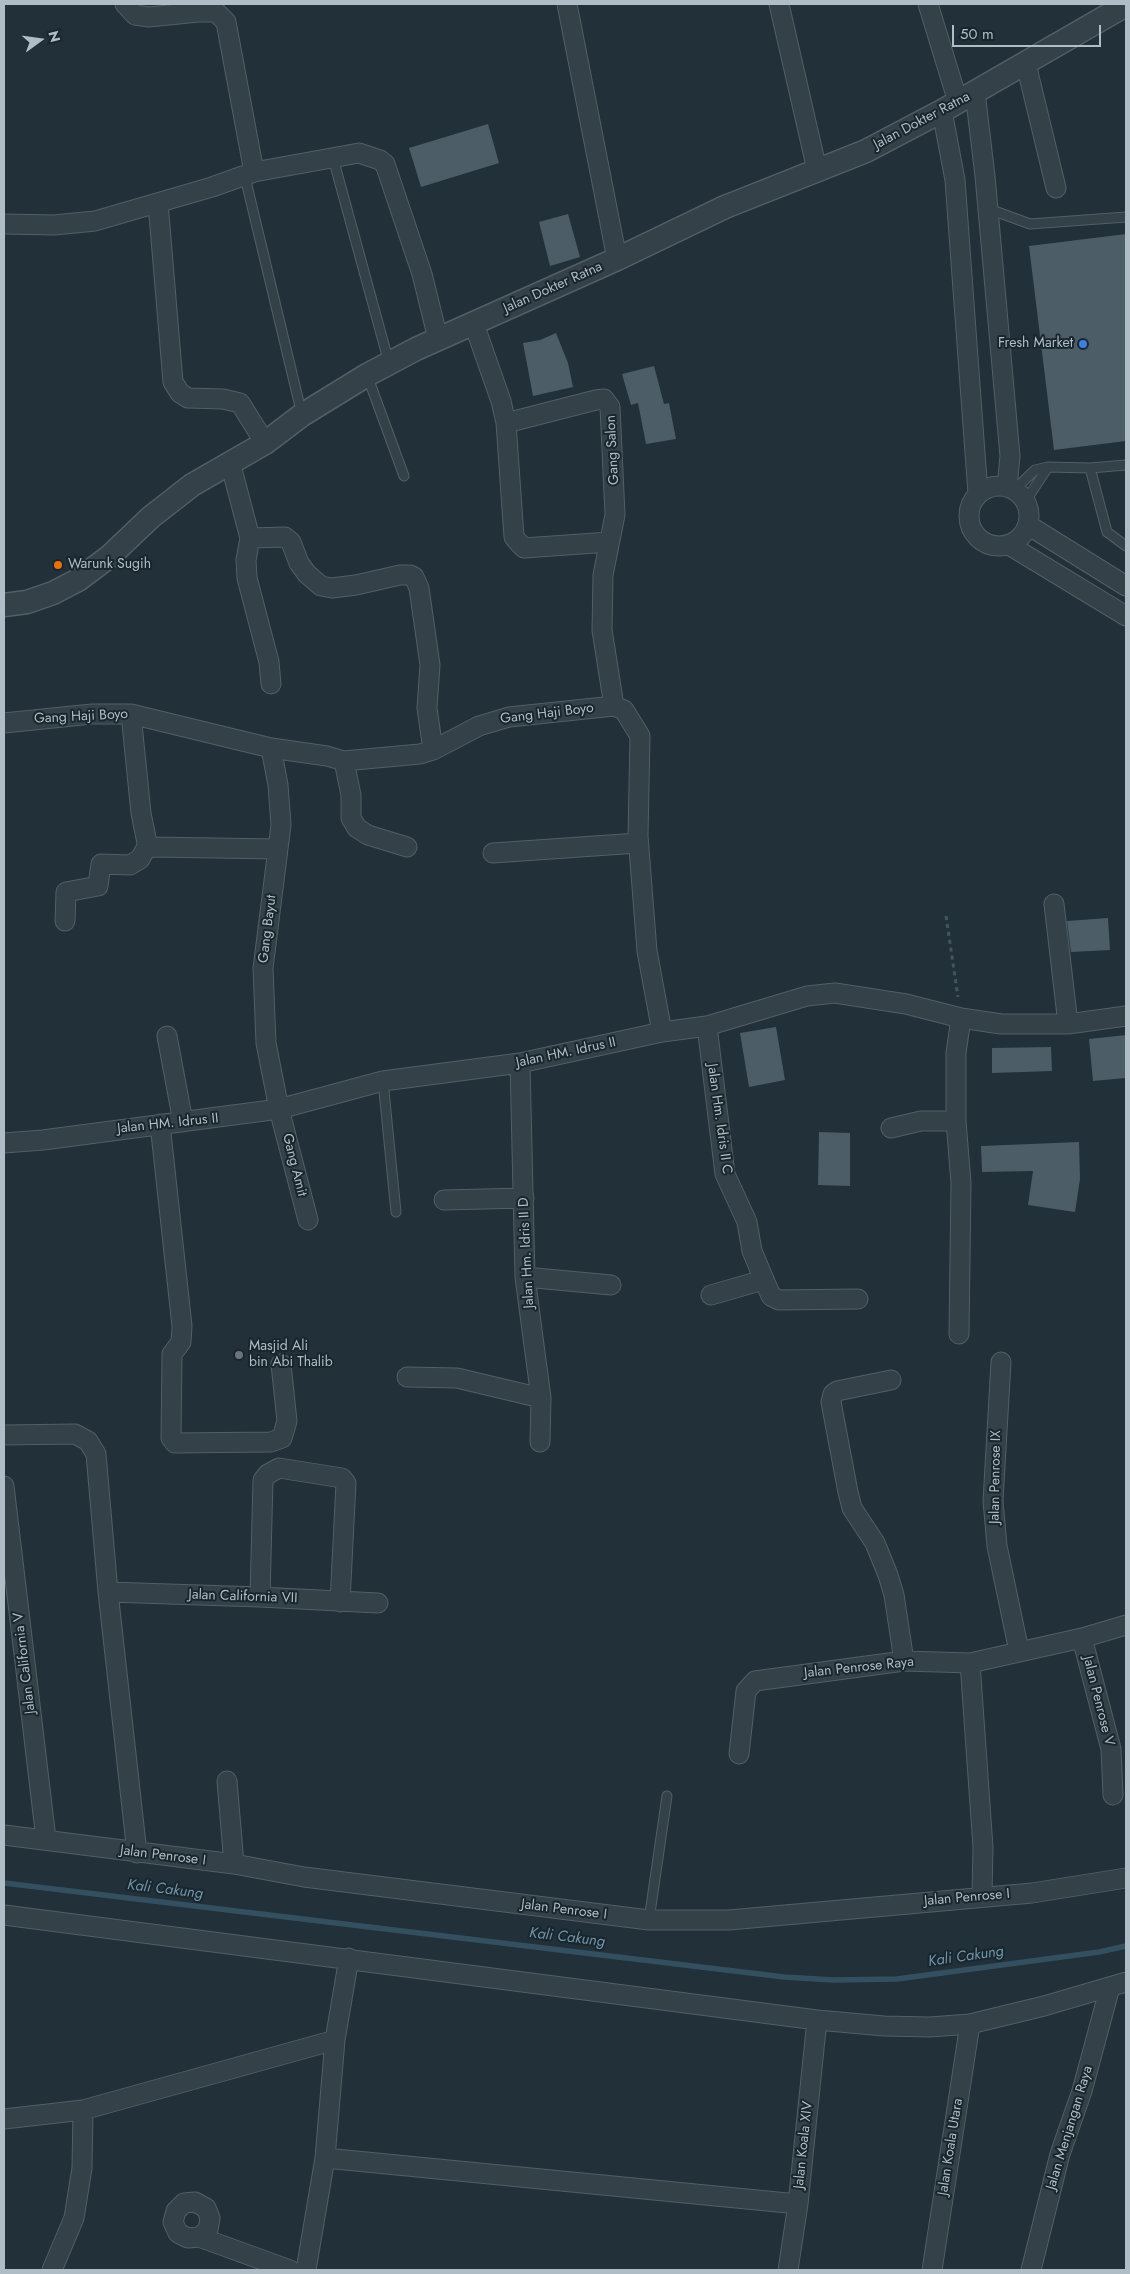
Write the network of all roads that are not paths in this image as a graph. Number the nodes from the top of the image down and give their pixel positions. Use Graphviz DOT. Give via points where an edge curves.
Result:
graph roads {
  1 [pos="125,4"];
  2 [pos="567,4"];
  3 [pos="779,4"];
  4 [pos="928,4"];
  5 [pos="1126,5"];
  6 [pos="219,8"];
  7 [pos="1026,64"];
  8 [pos="958,102"];
  9 [pos="333,158"];
  10 [pos="817,170"];
  11 [pos="250,175"];
  12 [pos="1056,188"];
  13 [pos="158,203"];
  14 [pos="988,209"];
  15 [pos="1126,217"];
  16 [pos="4,224"];
  17 [pos="617,259"];
  18 [pos="474,324"];
  19 [pos="438,339"];
  20 [pos="390,364"];
  21 [pos="367,375"];
  22 [pos="302,415"];
  23 [pos="506,422"];
  24 [pos="265,442"];
  25 [pos="230,462"];
  26 [pos="1126,465"];
  27 [pos="1048,467"];
  28 [pos="1090,468"];
  29 [pos="404,476"];
  30 [pos="1015,493"];
  31 [pos="978,494"];
  32 [pos="1028,525"];
  33 [pos="250,538"];
  34 [pos="609,542"];
  35 [pos="1009,545"];
  36 [pos="1126,546"];
  37 [pos="1126,586"];
  38 [pos="4,605"];
  39 [pos="1126,616"];
  40 [pos="271,684"];
  41 [pos="614,706"];
  42 [pos="132,714"];
  43 [pos="4,723"];
  44 [pos="272,748"];
  45 [pos="433,750"];
  46 [pos="344,761"];
  47 [pos="638,843"];
  48 [pos="407,847"];
  49 [pos="148,848"];
  50 [pos="278,849"];
  51 [pos="492,853"];
  52 [pos="1054,904"];
  53 [pos="65,921"];
  54 [pos="1126,1016"];
  55 [pos="961,1018"];
  56 [pos="1068,1024"];
  57 [pos="707,1026"];
  58 [pos="662,1032"];
  59 [pos="166,1036"];
  60 [pos="520,1063"];
  61 [pos="383,1081"];
  62 [pos="279,1109"];
  63 [pos="956,1121"];
  64 [pos="183,1122"];
  65 [pos="160,1124"];
  66 [pos="891,1128"];
  67 [pos="4,1143"];
  68 [pos="524,1198"];
  69 [pos="444,1200"];
  70 [pos="396,1212"];
  71 [pos="308,1220"];
  72 [pos="525,1277"];
  73 [pos="763,1280"];
  74 [pos="610,1285"];
  75 [pos="711,1295"];
  76 [pos="858,1299"];
  77 [pos="959,1334"];
  78 [pos="1001,1362"];
  79 [pos="281,1364"];
  80 [pos="406,1377"];
  81 [pos="891,1380"];
  82 [pos="541,1398"];
  83 [pos="4,1434"];
  84 [pos="540,1442"];
  85 [pos="4,1486"];
  86 [pos="108,1592"];
  87 [pos="260,1597"];
  88 [pos="340,1602"];
  89 [pos="378,1603"];
  90 [pos="1126,1625"];
  91 [pos="1082,1638"];
  92 [pos="1018,1651"];
  93 [pos="904,1661"];
  94 [pos="970,1663"];
  95 [pos="1119,1747"];
  96 [pos="738,1754"];
  97 [pos="227,1780"];
  98 [pos="1113,1795"];
  99 [pos="667,1796"];
  100 [pos="4,1835"];
  101 [pos="46,1839"];
  102 [pos="137,1853"];
  103 [pos="234,1864"];
  104 [pos="1126,1878"];
  105 [pos="982,1896"];
  106 [pos="4,1915"];
  107 [pos="649,1920"];
  108 [pos="349,1958"];
  109 [pos="1118,1985"];
  110 [pos="817,2020"];
  111 [pos="970,2024"];
  112 [pos="335,2040"];
  113 [pos="82,2110"];
  114 [pos="4,2119"];
  115 [pos="325,2158"];
  116 [pos="798,2204"];
  117 [pos="200,2237"];
  118 [pos="52,2270"];
  119 [pos="290,2270"];
  120 [pos="306,2270"];
  121 [pos="788,2270"];
  122 [pos="932,2270"];
  123 [pos="1031,2270"];
  1 -- 6 [label="street" via="135,15 148,17"];
  2 -- 17 [label="street"];
  3 -- 10 [label="street"];
  4 -- 8 [label="street"];
  5 -- 7 [label="street, Jalan Dokter Ratna"];
  6 -- 11 [label="street" via="230,31"];
  7 -- 8 [label="street, Jalan Dokter Ratna"];
  7 -- 12 [label="street"];
  8 -- 10 [label="street, Jalan Dokter Ratna" via="866,151"];
  8 -- 14 [label="street"];
  8 -- 31 [label="street" via="955,180"];
  9 -- 11 [label="street"];
  9 -- 19 [label="street" via="359,153 385,164 422,274"];
  9 -- 20 [label="lane"];
  10 -- 17 [label="street, Jalan Dokter Ratna" via="725,207"];
  11 -- 13 [label="street"];
  11 -- 22 [label="lane"];
  13 -- 16 [label="street" via="95,222"];
  13 -- 24 [label="street" via="173,382 188,398 240,403"];
  14 -- 15 [label="lane" via="1030,224"];
  14 -- 30 [label="street"];
  17 -- 18 [label="street, Jalan Dokter Ratna"];
  18 -- 19 [label="street, Jalan Dokter Ratna"];
  18 -- 23 [label="street"];
  19 -- 20 [label="street, Jalan Dokter Ratna"];
  20 -- 21 [label="street, Jalan Dokter Ratna"];
  21 -- 22 [label="street, Jalan Dokter Ratna"];
  21 -- 29 [label="lane"];
  22 -- 24 [label="street, Jalan Dokter Ratna"];
  23 -- 34 [label="street" via="514,538 524,548"];
  23 -- 34 [label="street, Gang Salon" via="604,399 610,407 615,483 615,515"];
  24 -- 25 [label="street, Jalan Dokter Ratna"];
  25 -- 33 [label="street"];
  25 -- 38 [label="street, Jalan Dokter Ratna" via="192,485 78,580 27,602"];
  26 -- 28 [label="lane"];
  27 -- 28 [label="lane"];
  27 -- 30 [label="lane"];
  27 -- 30 [label="lane" via="1035,470"];
  28 -- 36 [label="lane" via="1106,532"];
  30 -- 31 [label="street" via="992,487"];
  30 -- 32 [label="street" via="1029,513"];
  31 -- 35 [label="street" via="969,510 971,528 982,542"];
  32 -- 35 [label="street" via="1024,534"];
  32 -- 37 [label="street"];
  33 -- 40 [label="street" via="247,578 269,662"];
  33 -- 45 [label="street" via="285,537 291,542 306,574 321,586 356,585 400,575 414,577 419,588 430,665 428,708"];
  34 -- 41 [label="street, Gang Salon" via="603,576 602,630"];
  35 -- 39 [label="street"];
  41 -- 45 [label="street, Gang Haji Boyo" via="492,721"];
  41 -- 47 [label="street, Gang Haji Boyo" via="624,710 640,736"];
  42 -- 43 [label="street, Gang Haji Boyo" via="92,714"];
  42 -- 44 [label="street, Gang Haji Boyo"];
  42 -- 49 [label="street"];
  44 -- 46 [label="street, Gang Haji Boyo"];
  44 -- 50 [label="street, Gang Bayut" via="280,804"];
  45 -- 46 [label="street, Gang Haji Boyo"];
  46 -- 48 [label="street" via="351,796 351,818 357,828 368,835"];
  47 -- 51 [label="street"];
  47 -- 58 [label="street, Gang Haji Boyo" via="647,951"];
  49 -- 50 [label="street"];
  49 -- 53 [label="street" via="140,860 130,865 101,864 98,886 66,892"];
  50 -- 62 [label="street, Gang Bayut" via="263,968 266,1043"];
  52 -- 56 [label="street"];
  54 -- 56 [label="street, Jalan HM. Idrus II"];
  55 -- 56 [label="street, Jalan HM. Idrus II" via="1000,1024"];
  55 -- 57 [label="street, Jalan HM. Idrus II" via="906,1004 835,994 807,996"];
  55 -- 63 [label="street" via="956,1053"];
  57 -- 58 [label="street, Jalan HM. Idrus II"];
  57 -- 73 [label="street, Jalan Hm. Idris II C" via="724,1174 747,1222 752,1251"];
  58 -- 60 [label="street, Jalan HM. Idrus II"];
  59 -- 64 [label="street"];
  60 -- 61 [label="street, Jalan HM. Idrus II"];
  60 -- 68 [label="street, Jalan Hm. Idris II D"];
  61 -- 62 [label="street, Jalan HM. Idrus II"];
  61 -- 70 [label="lane"];
  62 -- 64 [label="street, Jalan HM. Idrus II"];
  62 -- 71 [label="street, Gang Amit"];
  63 -- 66 [label="street" via="921,1121"];
  63 -- 77 [label="street" via="960,1183"];
  64 -- 65 [label="street, Jalan HM. Idrus II"];
  65 -- 67 [label="street, Jalan HM. Idrus II"];
  65 -- 79 [label="street" via="182,1326 180,1342 172,1354 171,1438 176,1443 271,1442 282,1438 287,1421"];
  68 -- 69 [label="street"];
  68 -- 72 [label="street, Jalan Hm. Idris II D"];
  72 -- 74 [label="street"];
  72 -- 82 [label="street, Jalan Hm. Idris II D"];
  73 -- 75 [label="street"];
  73 -- 76 [label="street, Jalan Hm. Idris II C" via="771,1296 779,1300"];
  78 -- 92 [label="street, Jalan Penrose IX" via="993,1501 997,1546"];
  80 -- 82 [label="street" via="457,1378"];
  81 -- 93 [label="street" via="837,1390 831,1402 852,1508 875,1543 888,1575"];
  82 -- 84 [label="street, Jalan Hm. Idris II D"];
  83 -- 86 [label="street" via="75,1434 88,1441 96,1454"];
  85 -- 101 [label="street, Jalan California V"];
  86 -- 87 [label="street, Jalan California VII"];
  86 -- 102 [label="street"];
  87 -- 88 [label="street, Jalan California VII"];
  87 -- 88 [label="street" via="263,1480 279,1468 342,1478 346,1483"];
  88 -- 89 [label="street, Jalan California VII"];
  90 -- 91 [label="street, Jalan Penrose Raya"];
  91 -- 92 [label="street, Jalan Penrose Raya"];
  91 -- 95 [label="street, Jalan Penrose V"];
  92 -- 94 [label="street, Jalan Penrose Raya"];
  93 -- 94 [label="street, Jalan Penrose Raya"];
  93 -- 96 [label="street, Jalan Penrose Raya" via="755,1681 746,1691"];
  94 -- 105 [label="street" via="983,1847"];
  95 -- 98 [label="street, Jalan Penrose V"];
  97 -- 103 [label="street"];
  99 -- 107 [label="lane"];
  100 -- 101 [label="street, Jalan Penrose I"];
  101 -- 102 [label="street, Jalan Penrose I"];
  102 -- 103 [label="street, Jalan Penrose I"];
  103 -- 107 [label="street, Jalan Penrose I" via="304,1877"];
  104 -- 105 [label="street, Jalan Penrose I" via="1032,1893"];
  105 -- 107 [label="street, Jalan Penrose I" via="729,1920"];
  106 -- 108 [label="street"];
  108 -- 110 [label="street"];
  108 -- 112 [label="street"];
  109 -- 111 [label="street"];
  109 -- 123 [label="street, Jalan Menjangan Raya" via="1060,2154"];
  110 -- 111 [label="street" via="930,2027"];
  110 -- 116 [label="street, Jalan Koala XIV"];
  111 -- 122 [label="street, Jalan Koala Utara"];
  112 -- 113 [label="street"];
  112 -- 115 [label="street"];
  113 -- 114 [label="street"];
  113 -- 118 [label="street" via="82,2168 74,2218"];
  115 -- 116 [label="street"];
  115 -- 120 [label="street"];
  116 -- 121 [label="street, Jalan Koala XIV"];
  117 -- 119 [label="street"];
}
